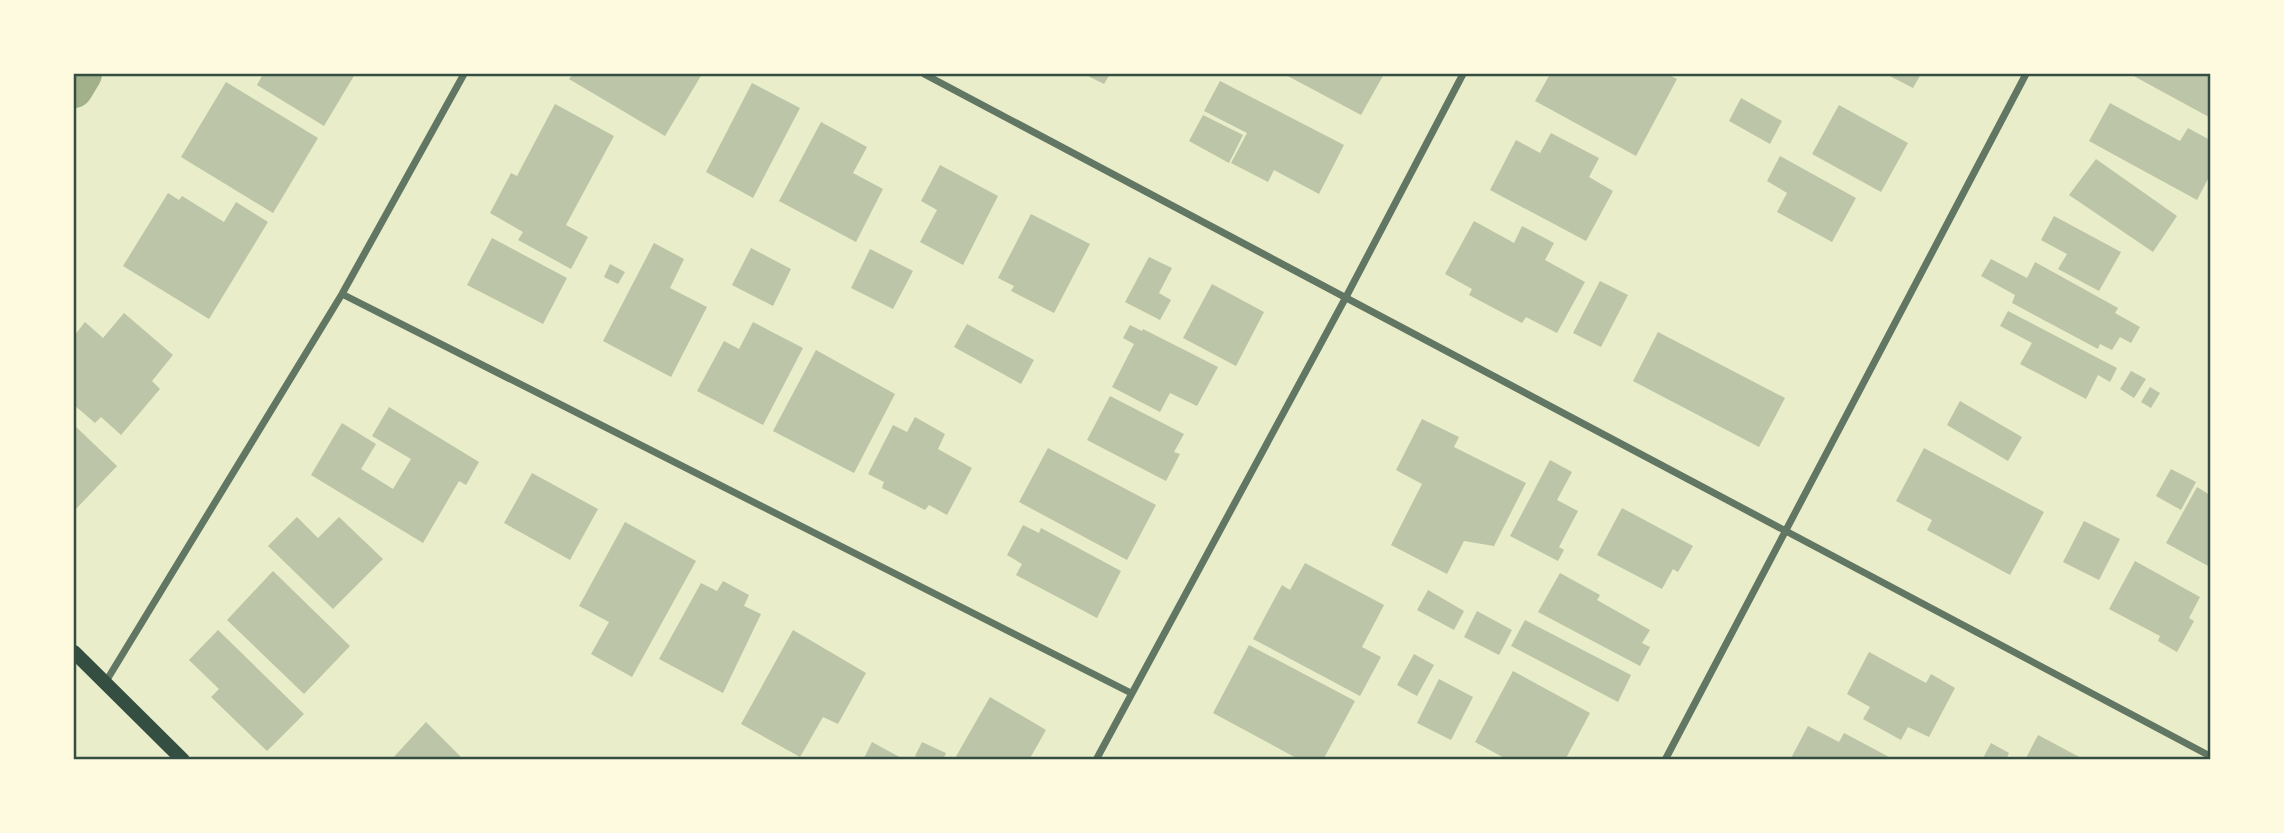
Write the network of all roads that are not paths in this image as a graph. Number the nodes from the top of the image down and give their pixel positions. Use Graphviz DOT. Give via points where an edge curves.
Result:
graph roads {
  1 [pos="464,74"];
  2 [pos="924,74"];
  3 [pos="1463,74"];
  4 [pos="2026,74"];
  5 [pos="342,294"];
  6 [pos="1346,298"];
  7 [pos="1786,532"];
  8 [pos="74,652"];
  9 [pos="105,683"];
  10 [pos="1131,693"];
  11 [pos="2210,756"];
  12 [pos="183,760"];
  13 [pos="1096,760"];
  14 [pos="1665,760"];
  1 -- 5 [label="street"];
  2 -- 6 [label="street"];
  3 -- 6 [label="street"];
  4 -- 7 [label="street"];
  5 -- 9 [label="street"];
  5 -- 10 [label="street"];
  6 -- 7 [label="street"];
  6 -- 10 [label="street"];
  7 -- 11 [label="street"];
  7 -- 14 [label="street"];
  8 -- 9 [label="main road"];
  9 -- 12 [label="main road"];
  10 -- 13 [label="street"];
}
